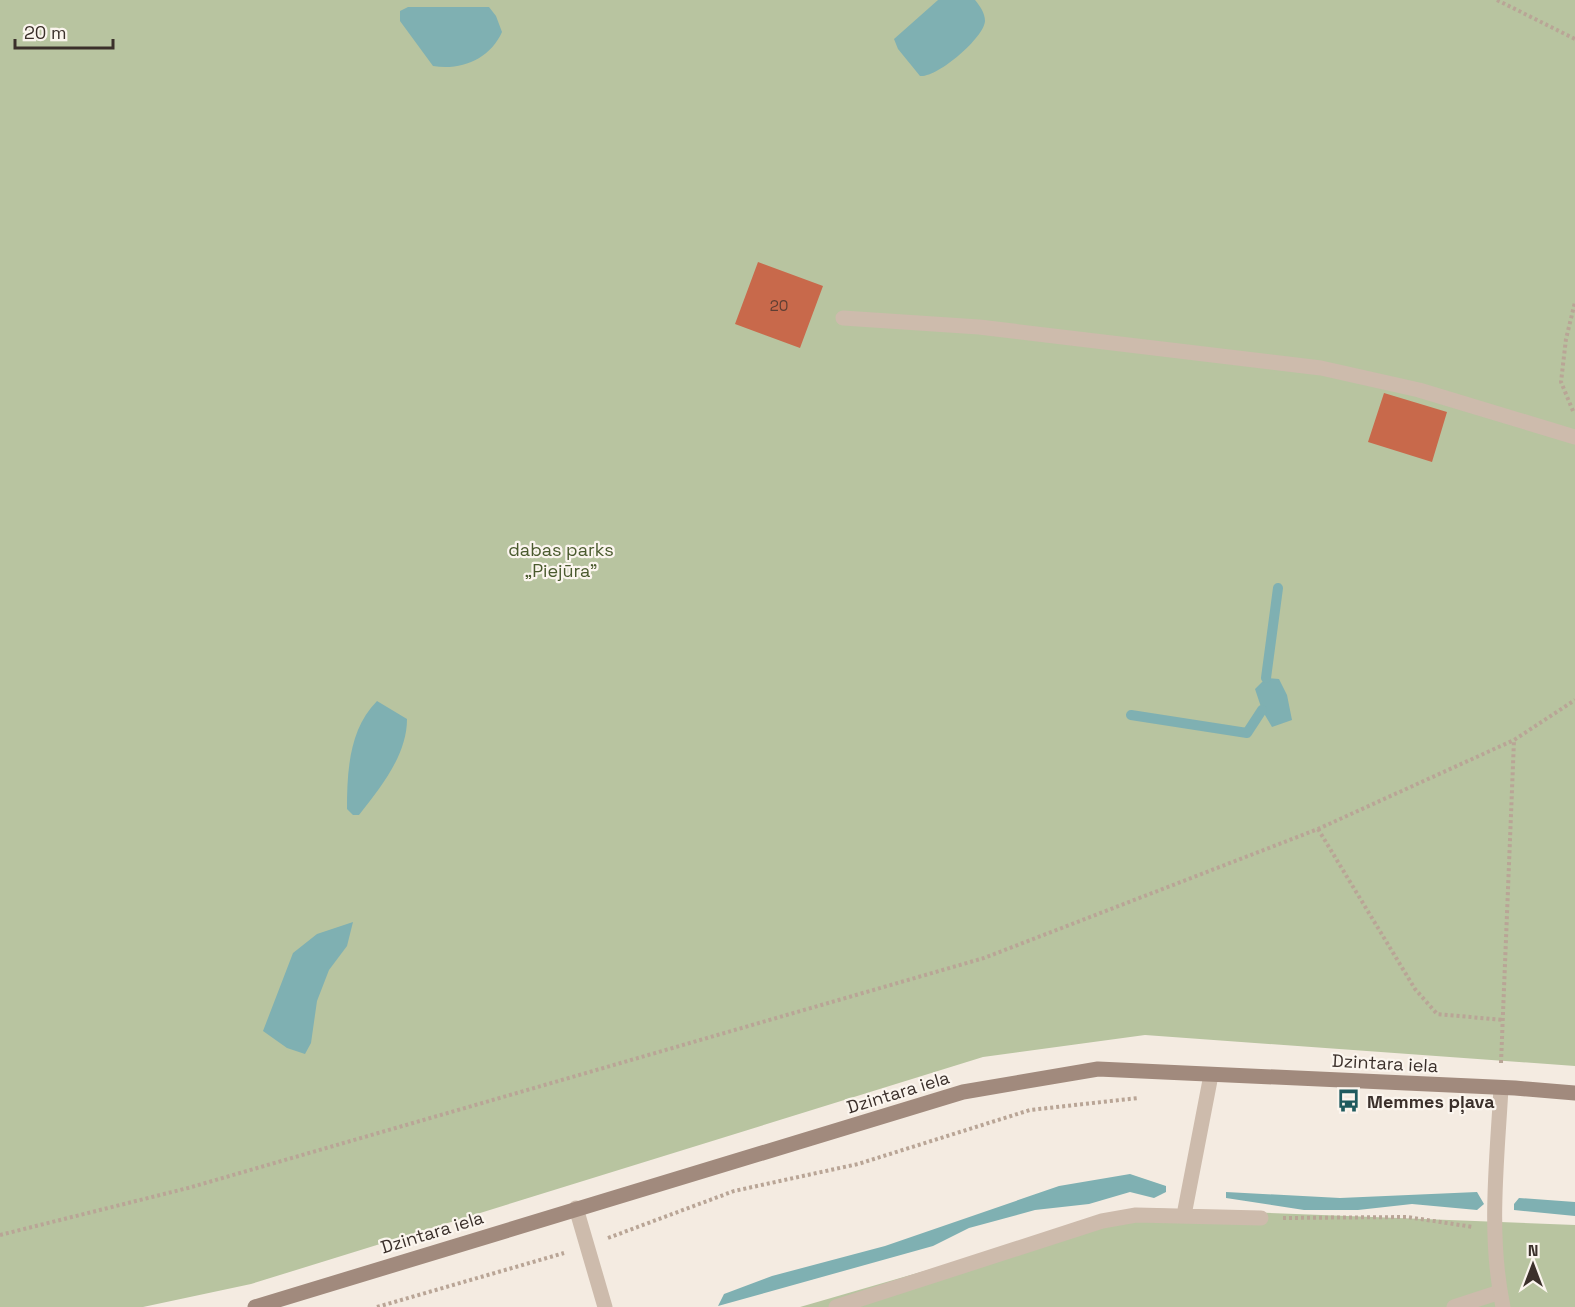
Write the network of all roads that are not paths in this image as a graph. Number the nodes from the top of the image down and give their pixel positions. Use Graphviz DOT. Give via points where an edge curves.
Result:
graph roads {
  1 [pos="843,318"];
  2 [pos="1575,437"];
  3 [pos="1211,1075"];
  4 [pos="1500,1088"];
  5 [pos="1575,1093"];
  6 [pos="576,1208"];
  7 [pos="1184,1215"];
  8 [pos="1261,1218"];
  9 [pos="1501,1300"];
  10 [pos="255,1307"];
  11 [pos="605,1307"];
  12 [pos="836,1307"];
  13 [pos="1454,1307"];
  1 -- 2 [label="street" via="979,327 1321,368 1419,390"];
  3 -- 4 [label="street, Dzintara iela"];
  3 -- 6 [label="street, Dzintara iela" via="1098,1069 963,1092"];
  3 -- 7 [label="street"];
  4 -- 5 [label="street, Dzintara iela"];
  4 -- 9 [label="street" via="1494,1227"];
  6 -- 10 [label="street, Dzintara iela"];
  6 -- 11 [label="street"];
  7 -- 8 [label="street"];
  7 -- 12 [label="street" via="1136,1215 1102,1221"];
  9 -- 13 [label="street"];
}
